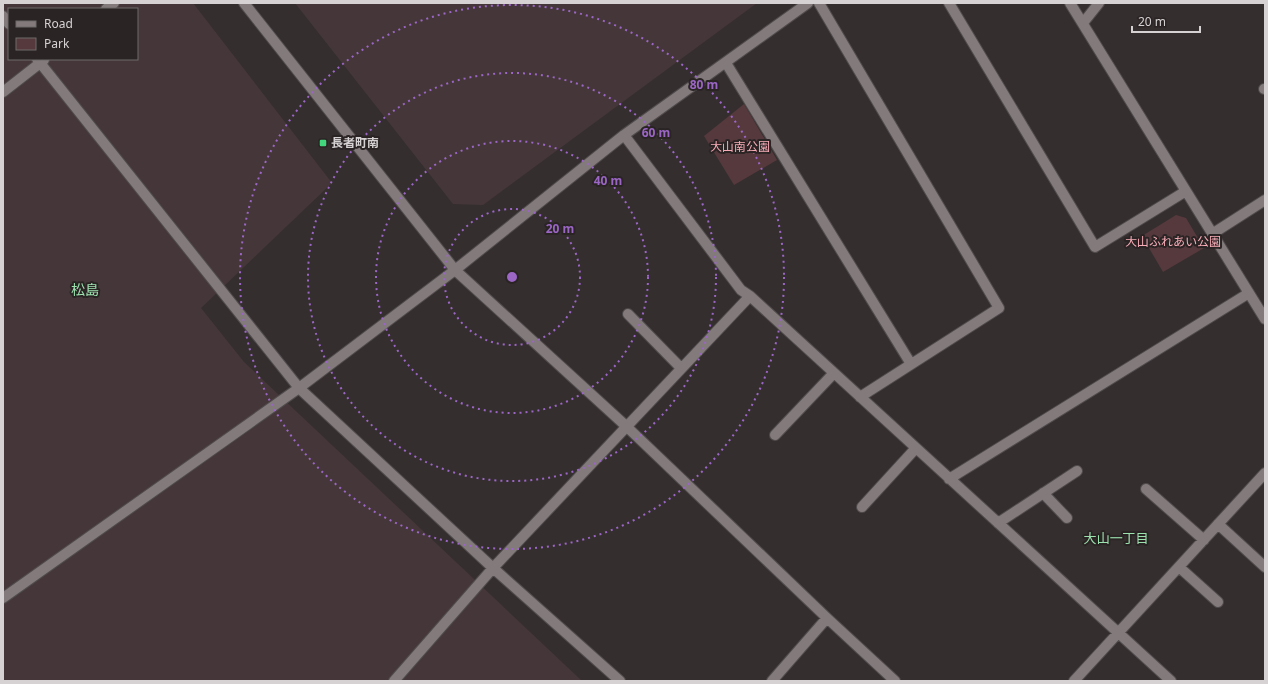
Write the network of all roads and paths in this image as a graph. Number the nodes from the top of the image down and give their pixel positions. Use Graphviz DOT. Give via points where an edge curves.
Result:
graph roads {
  1 [pos="244,3"];
  2 [pos="808,3"];
  3 [pos="819,3"];
  4 [pos="949,3"];
  5 [pos="1070,3"];
  6 [pos="1099,3"];
  7 [pos="1083,23"];
  8 [pos="40,60"];
  9 [pos="726,63"];
  10 [pos="3,92"];
  11 [pos="624,135"];
  12 [pos="1186,191"];
  13 [pos="1265,200"];
  14 [pos="1212,234"];
  15 [pos="455,270"];
  16 [pos="1248,293"];
  17 [pos="750,296"];
  18 [pos="628,314"];
  19 [pos="1265,319"];
  20 [pos="911,364"];
  21 [pos="682,368"];
  22 [pos="834,373"];
  23 [pos="299,388"];
  24 [pos="860,397"];
  25 [pos="626,426"];
  26 [pos="775,435"];
  27 [pos="916,448"];
  28 [pos="1076,470"];
  29 [pos="1265,473"];
  30 [pos="949,479"];
  31 [pos="1146,489"];
  32 [pos="1042,493"];
  33 [pos="862,507"];
  34 [pos="1067,518"];
  35 [pos="998,523"];
  36 [pos="1218,524"];
  37 [pos="1204,540"];
  38 [pos="1180,567"];
  39 [pos="1265,567"];
  40 [pos="492,568"];
  41 [pos="3,598"];
  42 [pos="1218,602"];
  43 [pos="827,618"];
  44 [pos="1119,634"];
  45 [pos="394,681"];
  46 [pos="620,681"];
  47 [pos="772,681"];
  48 [pos="895,681"];
  49 [pos="1074,681"];
  50 [pos="1171,681"];
  1 -- 15 [label="street"];
  2 -- 9 [label="street"];
  3 -- 20 [label="street" via="999,308"];
  4 -- 12 [label="street" via="1095,247"];
  5 -- 7 [label="street"];
  6 -- 7 [label="street"];
  7 -- 12 [label="street"];
  8 -- 10 [label="street"];
  8 -- 23 [label="street"];
  9 -- 11 [label="street"];
  9 -- 20 [label="street"];
  11 -- 15 [label="street"];
  11 -- 17 [label="street" via="741,290"];
  12 -- 14 [label="street"];
  13 -- 14 [label="street"];
  14 -- 16 [label="street"];
  15 -- 23 [label="street"];
  15 -- 25 [label="street"];
  16 -- 19 [label="street"];
  16 -- 30 [label="street"];
  17 -- 21 [label="street"];
  17 -- 22 [label="street"];
  18 -- 21 [label="street"];
  20 -- 24 [label="street"];
  21 -- 25 [label="street"];
  22 -- 24 [label="street"];
  22 -- 26 [label="street"];
  23 -- 40 [label="street"];
  23 -- 41 [label="street"];
  24 -- 27 [label="street"];
  25 -- 40 [label="street"];
  25 -- 43 [label="street"];
  27 -- 30 [label="street"];
  27 -- 33 [label="street"];
  28 -- 32 [label="street"];
  29 -- 36 [label="street"];
  30 -- 35 [label="street"];
  31 -- 37 [label="street"];
  32 -- 34 [label="street"];
  32 -- 35 [label="street"];
  35 -- 44 [label="street"];
  36 -- 37 [label="street"];
  36 -- 39 [label="street"];
  37 -- 38 [label="street"];
  38 -- 42 [label="street"];
  38 -- 44 [label="street"];
  40 -- 45 [label="street"];
  40 -- 46 [label="street"];
  43 -- 47 [label="street"];
  43 -- 48 [label="street"];
  44 -- 49 [label="street"];
  44 -- 50 [label="street"];
}
